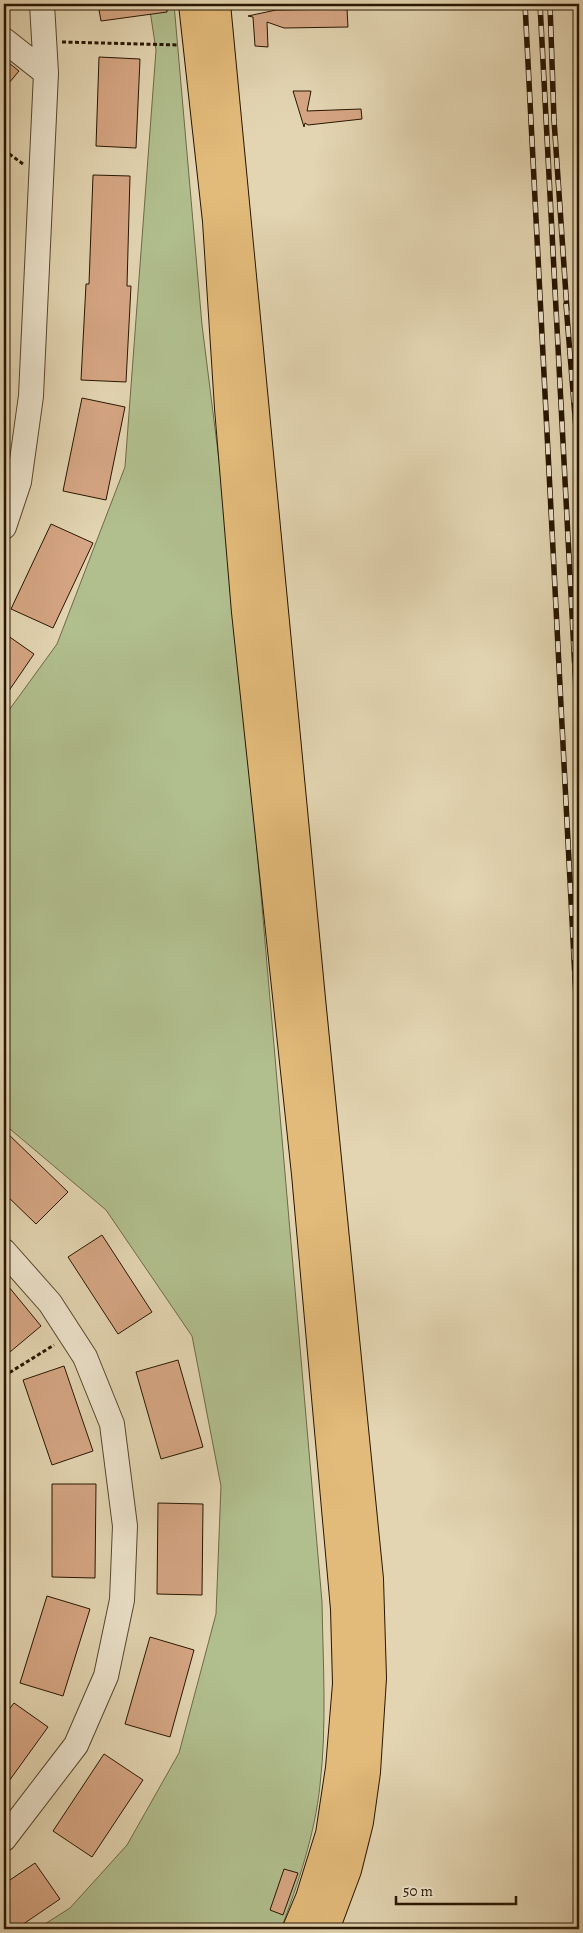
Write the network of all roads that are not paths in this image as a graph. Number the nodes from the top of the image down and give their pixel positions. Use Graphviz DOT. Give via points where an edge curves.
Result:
graph roads {
  1 [pos="42,4"];
  2 [pos="193,4"];
  3 [pos="216,4"];
  4 [pos="4,40"];
  5 [pos="46,72"];
  6 [pos="4,527"];
  7 [pos="4,1251"];
  8 [pos="4,1839"];
  9 [pos="297,1929"];
  10 [pos="325,1929"];
  1 -- 5 [label="street"];
  2 -- 9 [label="main road" via="216,221 246,612 306,1174 345,1609 347,1684 332,1825"];
  3 -- 10 [label="main road" via="369,1579 372,1678 366,1772 359,1822 347,1870"];
  4 -- 5 [label="street"];
  5 -- 6 [label="street" via="31,396 19,482"];
  7 -- 8 [label="street" via="50,1303 85,1357 112,1424 125,1526 122,1600 106,1676 76,1746"];
}
